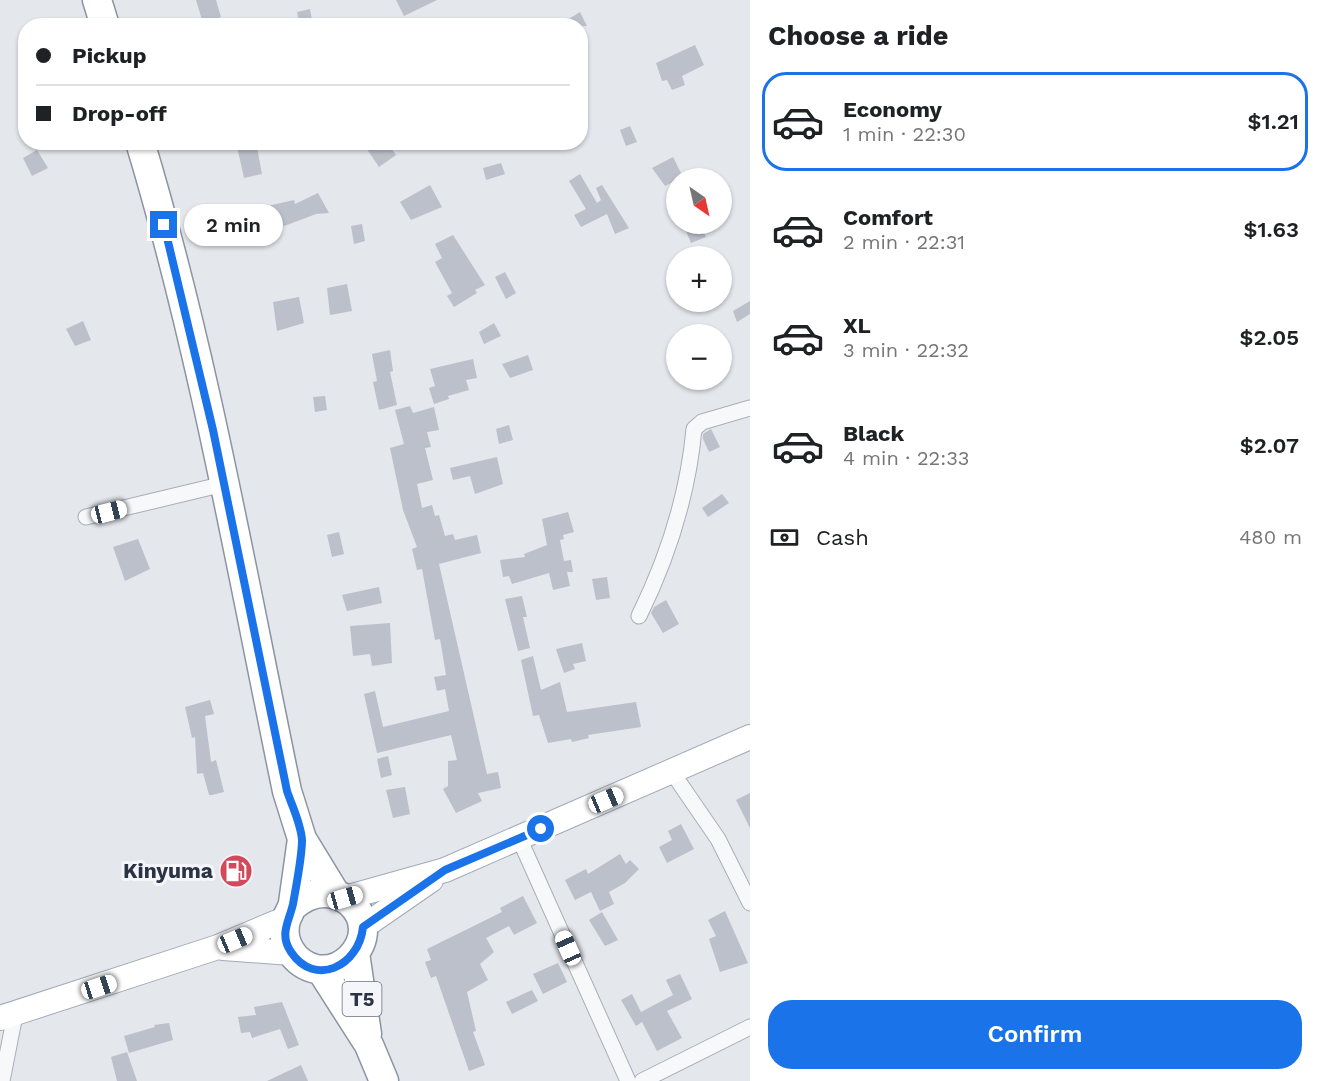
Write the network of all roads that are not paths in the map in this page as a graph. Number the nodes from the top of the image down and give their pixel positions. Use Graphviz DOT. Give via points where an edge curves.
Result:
graph roads {
  1 [pos="97,0"];
  2 [pos="103,18"];
  3 [pos="142,150"];
  4 [pos="750,408"];
  5 [pos="224,484"];
  6 [pos="86,517"];
  7 [pos="639,616"];
  8 [pos="750,737"];
  9 [pos="672,772"];
  10 [pos="519,838"];
  11 [pos="302,839"];
  12 [pos="445,870"];
  13 [pos="340,895"];
  14 [pos="750,903"];
  15 [pos="289,912"];
  16 [pos="359,940"];
  17 [pos="218,947"];
  18 [pos="291,953"];
  19 [pos="321,970"];
  20 [pos="5,1021"];
  21 [pos="750,1027"];
  22 [pos="369,1046"];
  23 [pos="630,1080"];
  24 [pos="2,1081"];
  25 [pos="384,1081"];
  1 -- 2 [label="highway"];
  3 -- 5 [label="highway"];
  4 -- 7 [label="street" via="702,422 694,429 668,552"];
  5 -- 6 [label="street"];
  5 -- 11 [label="highway" via="287,791"];
  8 -- 9 [label="main road"];
  9 -- 10 [label="main road"];
  9 -- 14 [label="street" via="718,838"];
  10 -- 12 [label="main road"];
  10 -- 23 [label="street"];
  11 -- 13 [label="highway"];
  11 -- 15 [label="highway"];
  12 -- 13 [label="main road"];
  12 -- 16 [label="main road"];
  13 -- 15 [label="highway" via="312,893"];
  13 -- 16 [label="highway" via="359,914"];
  15 -- 17 [label="main road"];
  15 -- 18 [label="highway" via="286,942"];
  16 -- 19 [label="highway" via="346,963"];
  16 -- 22 [label="highway, T5"];
  17 -- 18 [label="main road"];
  17 -- 20 [label="main road"];
  18 -- 19 [label="highway"];
  19 -- 22 [label="highway, T5"];
  20 -- 24 [label="street"];
  21 -- 23 [label="street"];
  22 -- 25 [label="highway, T5"];
}
